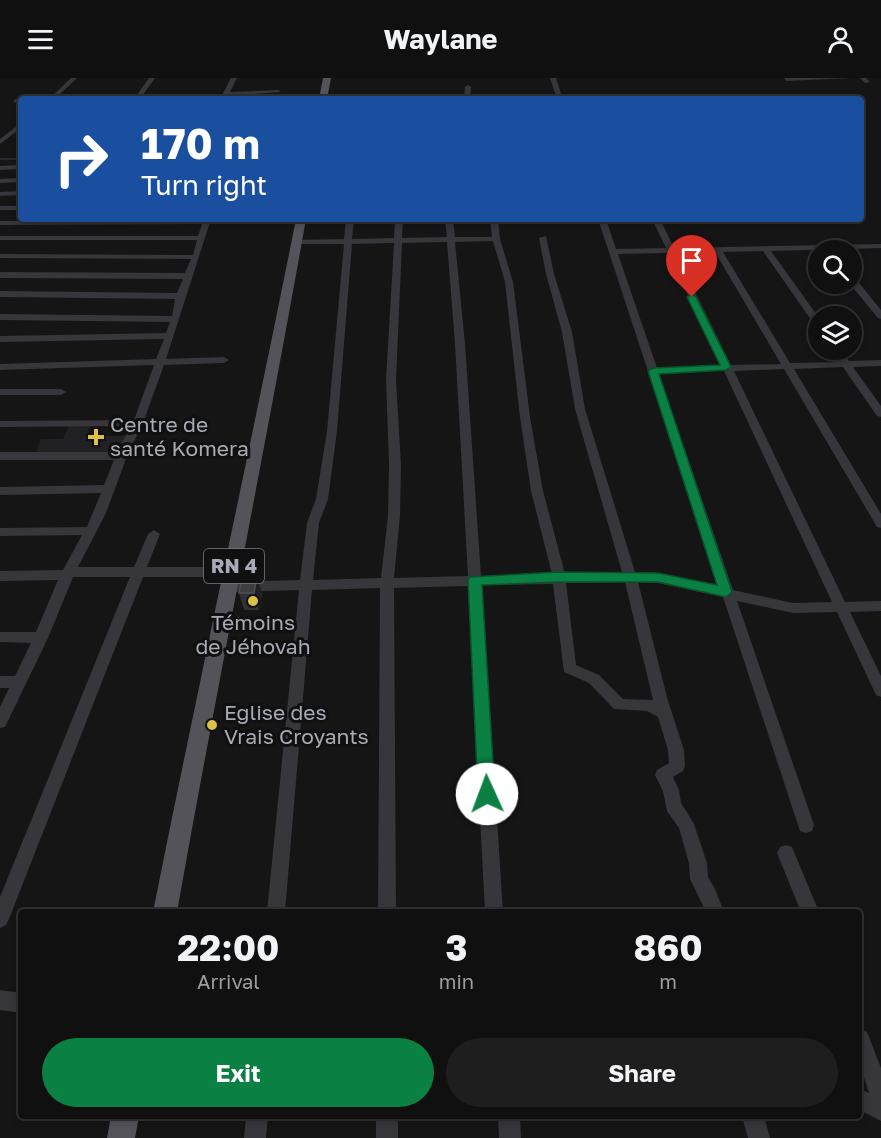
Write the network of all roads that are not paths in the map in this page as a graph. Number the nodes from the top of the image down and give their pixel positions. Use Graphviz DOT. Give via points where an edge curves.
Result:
graph roads {
  1 [pos="74,78"];
  2 [pos="152,78"];
  3 [pos="234,78"];
  4 [pos="327,78"];
  5 [pos="553,78"];
  6 [pos="809,78"];
  7 [pos="849,78"];
  8 [pos="786,79"];
  9 [pos="468,87"];
  10 [pos="278,92"];
  11 [pos="55,96"];
  12 [pos="139,96"];
  13 [pos="224,96"];
  14 [pos="324,96"];
  15 [pos="467,96"];
  16 [pos="559,96"];
  17 [pos="18,127"];
  18 [pos="11,132"];
  19 [pos="18,132"];
  20 [pos="0,133"];
  21 [pos="0,142"];
  22 [pos="18,167"];
  23 [pos="0,168"];
  24 [pos="18,180"];
  25 [pos="0,181"];
  26 [pos="0,194"];
  27 [pos="18,194"];
  28 [pos="0,208"];
  29 [pos="18,208"];
  30 [pos="69,222"];
  31 [pos="206,222"];
  32 [pos="300,222"];
  33 [pos="350,222"];
  34 [pos="399,222"];
  35 [pos="449,222"];
  36 [pos="494,222"];
  37 [pos="603,222"];
  38 [pos="657,222"];
  39 [pos="0,223"];
  40 [pos="0,238"];
  41 [pos="202,238"];
  42 [pos="543,238"];
  43 [pos="452,239"];
  44 [pos="496,239"];
  45 [pos="349,241"];
  46 [pos="399,241"];
  47 [pos="296,243"];
  48 [pos="881,246"];
  49 [pos="862,247"];
  50 [pos="766,249"];
  51 [pos="808,249"];
  52 [pos="718,250"];
  53 [pos="670,251"];
  54 [pos="613,252"];
  55 [pos="0,256"];
  56 [pos="196,257"];
  57 [pos="0,275"];
  58 [pos="189,276"];
  59 [pos="862,292"];
  60 [pos="0,294"];
  61 [pos="181,296"];
  62 [pos="808,309"];
  63 [pos="881,316"];
  64 [pos="0,317"];
  65 [pos="176,319"];
  66 [pos="169,336"];
  67 [pos="0,339"];
  68 [pos="159,360"];
  69 [pos="224,360"];
  70 [pos="844,360"];
  71 [pos="881,363"];
  72 [pos="847,364"];
  73 [pos="0,367"];
  74 [pos="726,367"];
  75 [pos="787,367"];
  76 [pos="653,371"];
  77 [pos="0,392"];
  78 [pos="61,392"];
  79 [pos="881,414"];
  80 [pos="138,423"];
  81 [pos="0,424"];
  82 [pos="0,456"];
  83 [pos="121,456"];
  84 [pos="109,489"];
  85 [pos="0,491"];
  86 [pos="881,524"];
  87 [pos="91,531"];
  88 [pos="0,532"];
  89 [pos="154,534"];
  90 [pos="68,573"];
  91 [pos="138,573"];
  92 [pos="0,576"];
  93 [pos="559,577"];
  94 [pos="630,577"];
  95 [pos="231,579"];
  96 [pos="475,580"];
  97 [pos="387,582"];
  98 [pos="306,584"];
  99 [pos="726,592"];
  100 [pos="881,606"];
  101 [pos="842,609"];
  102 [pos="0,637"];
  103 [pos="41,638"];
  104 [pos="0,682"];
  105 [pos="20,682"];
  106 [pos="881,691"];
  107 [pos="664,713"];
  108 [pos="0,722"];
  109 [pos="806,825"];
  110 [pos="786,853"];
  111 [pos="166,909"];
  112 [pos="276,909"];
  113 [pos="387,909"];
  114 [pos="494,909"];
  115 [pos="714,909"];
  116 [pos="809,909"];
  117 [pos="0,919"];
  118 [pos="0,1000"];
  119 [pos="18,1003"];
  120 [pos="862,1044"];
  121 [pos="881,1096"];
  122 [pos="862,1100"];
  123 [pos="881,1110"];
  124 [pos="124,1119"];
  125 [pos="257,1119"];
  126 [pos="387,1119"];
  127 [pos="508,1119"];
  128 [pos="754,1119"];
  129 [pos="121,1138"];
  130 [pos="255,1138"];
  131 [pos="387,1138"];
  132 [pos="510,1138"];
  133 [pos="759,1138"];
  1 -- 11 [label="street"];
  2 -- 12 [label="street"];
  3 -- 13 [label="street"];
  4 -- 14 [label="main road"];
  5 -- 16 [label="street"];
  6 -- 7 [label="street"];
  6 -- 8 [label="street"];
  9 -- 15 [label="street"];
  10 -- 13 [label="street"];
  17 -- 18 [label="street"];
  18 -- 19 [label="street"];
  18 -- 20 [label="street"];
  18 -- 21 [label="street"];
  22 -- 23 [label="street"];
  24 -- 25 [label="street"];
  26 -- 27 [label="street"];
  28 -- 29 [label="street"];
  30 -- 39 [label="street"];
  31 -- 41 [label="street"];
  32 -- 47 [label="main road, RN 4"];
  33 -- 45 [label="street"];
  34 -- 46 [label="street"];
  35 -- 43 [label="street"];
  36 -- 44 [label="street"];
  37 -- 54 [label="street"];
  38 -- 53 [label="street"];
  40 -- 41 [label="street"];
  41 -- 56 [label="street"];
  42 -- 94 [label="street" via="567,332 580,409"];
  43 -- 44 [label="street"];
  43 -- 46 [label="street"];
  43 -- 96 [label="street"];
  44 -- 93 [label="street" via="509,282 537,491"];
  45 -- 46 [label="street"];
  45 -- 47 [label="street"];
  45 -- 98 [label="street" via="332,431 322,499 313,523"];
  46 -- 97 [label="street" via="391,380 394,516"];
  47 -- 95 [label="main road, RN 4"];
  48 -- 49 [label="street"];
  50 -- 51 [label="street"];
  50 -- 52 [label="street"];
  50 -- 62 [label="street"];
  52 -- 53 [label="street"];
  52 -- 75 [label="street"];
  53 -- 54 [label="street"];
  53 -- 74 [label="street"];
  54 -- 76 [label="street"];
  55 -- 56 [label="street"];
  56 -- 58 [label="street"];
  57 -- 58 [label="street"];
  58 -- 61 [label="street"];
  59 -- 63 [label="street"];
  60 -- 61 [label="street"];
  61 -- 65 [label="street"];
  64 -- 65 [label="street"];
  65 -- 66 [label="street"];
  66 -- 67 [label="street"];
  66 -- 68 [label="street"];
  68 -- 69 [label="street"];
  68 -- 73 [label="street"];
  68 -- 80 [label="street"];
  70 -- 72 [label="street"];
  71 -- 72 [label="street"];
  72 -- 75 [label="street"];
  72 -- 79 [label="street"];
  74 -- 75 [label="street"];
  74 -- 76 [label="street"];
  74 -- 101 [label="street"];
  75 -- 86 [label="street"];
  76 -- 99 [label="street"];
  77 -- 78 [label="street"];
  80 -- 81 [label="street"];
  80 -- 83 [label="street"];
  82 -- 83 [label="street"];
  83 -- 84 [label="street"];
  84 -- 85 [label="street"];
  84 -- 87 [label="street"];
  87 -- 88 [label="street"];
  87 -- 90 [label="street"];
  89 -- 91 [label="street"];
  90 -- 91 [label="street"];
  90 -- 92 [label="street"];
  90 -- 103 [label="street"];
  91 -- 95 [label="street"];
  91 -- 117 [label="street"];
  93 -- 94 [label="street"];
  93 -- 96 [label="street"];
  93 -- 107 [label="street" via="569,668 594,680 619,705 649,705"];
  94 -- 99 [label="street" via="658,578"];
  94 -- 107 [label="street"];
  95 -- 98 [label="street"];
  95 -- 111 [label="main road, RN 4"];
  96 -- 97 [label="street"];
  96 -- 114 [label="street"];
  97 -- 98 [label="street"];
  97 -- 113 [label="street"];
  98 -- 112 [label="street"];
  99 -- 101 [label="street" via="793,608"];
  99 -- 109 [label="street"];
  100 -- 101 [label="street"];
  101 -- 106 [label="street"];
  102 -- 103 [label="street"];
  103 -- 105 [label="street"];
  104 -- 105 [label="street"];
  105 -- 108 [label="street"];
  107 -- 115 [label="street" via="677,766 663,775 671,790 673,806 686,824 699,879"];
  110 -- 116 [label="street"];
  118 -- 119 [label="street"];
  120 -- 121 [label="street"];
  122 -- 123 [label="street"];
  124 -- 129 [label="main road"];
  125 -- 130 [label="street"];
  126 -- 131 [label="street"];
  127 -- 132 [label="street"];
  128 -- 133 [label="street"];
}
